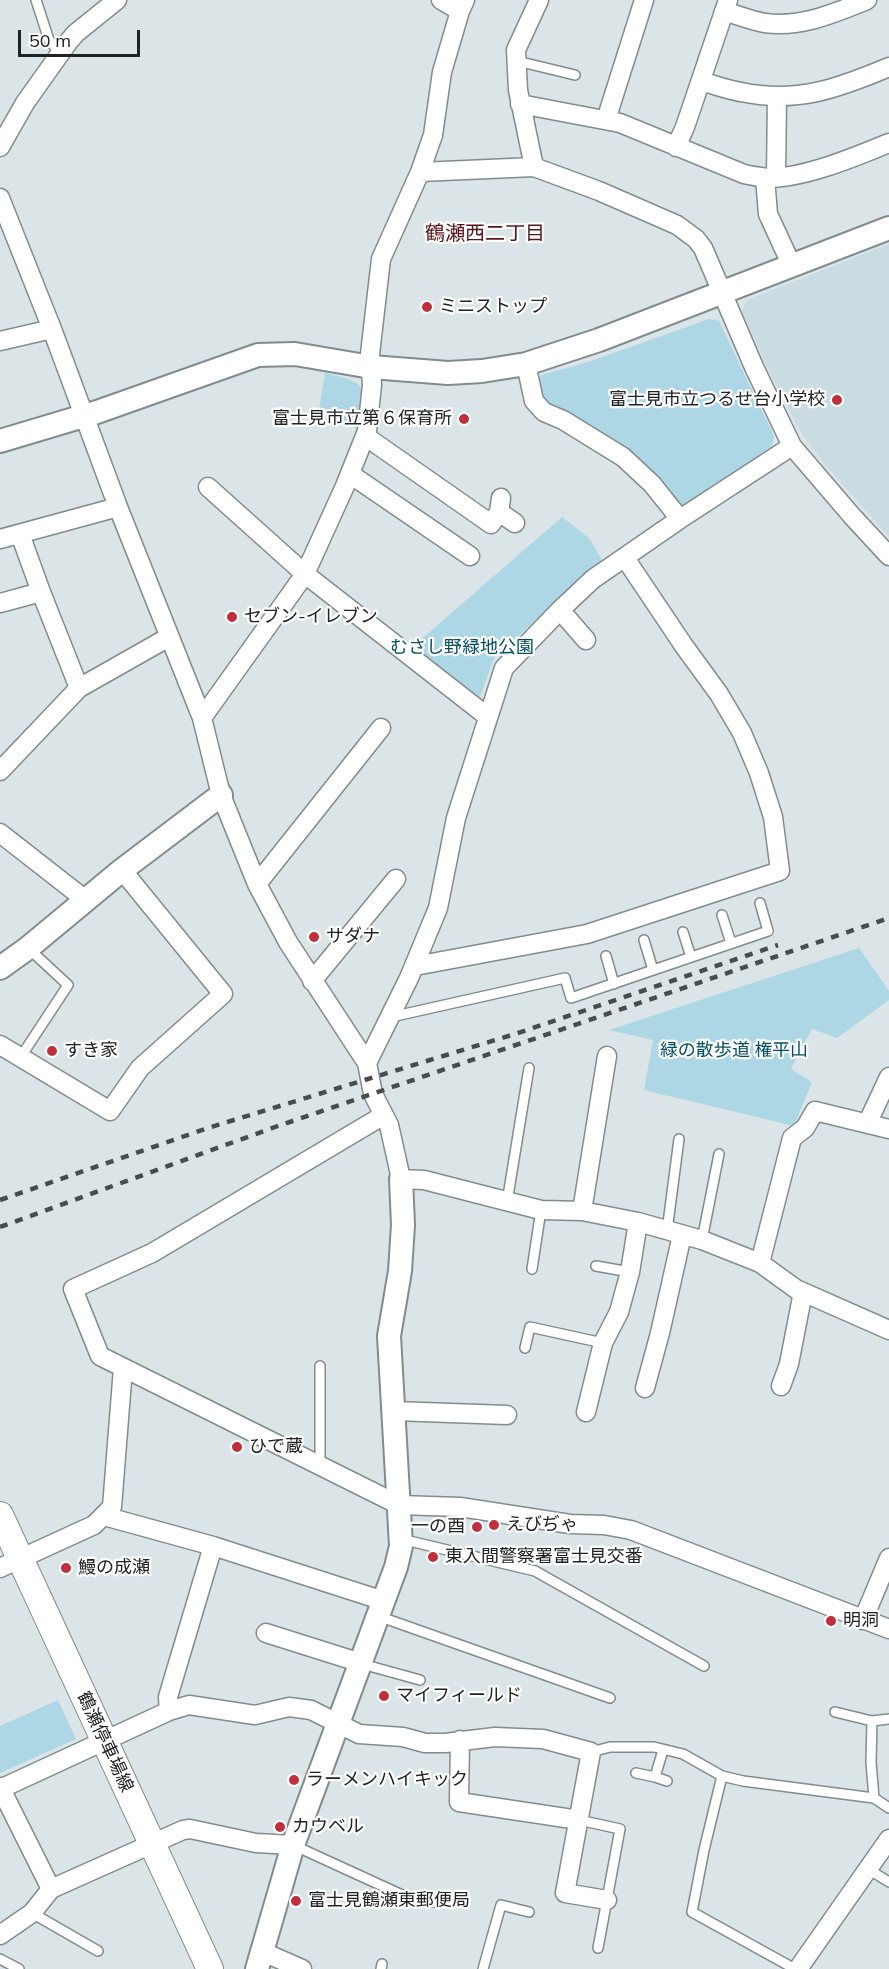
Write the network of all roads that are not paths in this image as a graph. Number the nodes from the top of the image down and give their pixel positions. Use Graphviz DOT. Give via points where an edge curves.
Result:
graph roads {
  1 [pos="36,0"];
  2 [pos="117,0"];
  3 [pos="441,0"];
  4 [pos="539,0"];
  5 [pos="644,0"];
  6 [pos="867,0"];
  7 [pos="462,5"];
  8 [pos="726,6"];
  9 [pos="60,53"];
  10 [pos="516,61"];
  11 [pos="889,67"];
  12 [pos="575,75"];
  13 [pos="701,81"];
  14 [pos="777,97"];
  15 [pos="520,104"];
  16 [pos="606,120"];
  17 [pos="889,143"];
  18 [pos="0,147"];
  19 [pos="676,147"];
  20 [pos="534,167"];
  21 [pos="420,172"];
  22 [pos="771,177"];
  23 [pos="0,198"];
  24 [pos="889,228"];
  25 [pos="792,266"];
  26 [pos="722,293"];
  27 [pos="52,329"];
  28 [pos="0,341"];
  29 [pos="526,364"];
  30 [pos="371,367"];
  31 [pos="84,416"];
  32 [pos="365,436"];
  33 [pos="0,441"];
  34 [pos="792,446"];
  35 [pos="350,474"];
  36 [pos="208,487"];
  37 [pos="118,507"];
  38 [pos="680,519"];
  39 [pos="515,523"];
  40 [pos="20,534"];
  41 [pos="0,539"];
  42 [pos="470,556"];
  43 [pos="889,556"];
  44 [pos="625,558"];
  45 [pos="304,574"];
  46 [pos="41,592"];
  47 [pos="0,603"];
  48 [pos="560,610"];
  49 [pos="169,637"];
  50 [pos="586,640"];
  51 [pos="79,688"];
  52 [pos="488,717"];
  53 [pos="202,718"];
  54 [pos="381,728"];
  55 [pos="0,771"];
  56 [pos="221,795"];
  57 [pos="0,833"];
  58 [pos="122,870"];
  59 [pos="396,879"];
  60 [pos="257,884"];
  61 [pos="87,901"];
  62 [pos="760,903"];
  63 [pos="722,915"];
  64 [pos="683,932"];
  65 [pos="644,940"];
  66 [pos="731,944"];
  67 [pos="28,948"];
  68 [pos="606,956"];
  69 [pos="691,957"];
  70 [pos="415,966"];
  71 [pos="0,968"];
  72 [pos="653,970"];
  73 [pos="312,981"];
  74 [pos="614,984"];
  75 [pos="391,1017"];
  76 [pos="0,1046"];
  77 [pos="607,1056"];
  78 [pos="20,1058"];
  79 [pos="367,1063"];
  80 [pos="529,1068"];
  81 [pos="889,1077"];
  82 [pos="384,1115"];
  83 [pos="868,1122"];
  84 [pos="889,1129"];
  85 [pos="679,1140"];
  86 [pos="718,1154"];
  87 [pos="402,1179"];
  88 [pos="507,1202"];
  89 [pos="540,1210"];
  90 [pos="582,1211"];
  91 [pos="638,1222"];
  92 [pos="674,1233"];
  93 [pos="702,1240"];
  94 [pos="760,1263"];
  95 [pos="596,1266"];
  96 [pos="532,1269"];
  97 [pos="630,1272"];
  98 [pos="803,1292"];
  99 [pos="889,1330"];
  100 [pos="603,1343"];
  101 [pos="525,1347"];
  102 [pos="320,1366"];
  103 [pos="123,1368"];
  104 [pos="781,1386"];
  105 [pos="645,1388"];
  106 [pos="394,1411"];
  107 [pos="585,1412"];
  108 [pos="507,1415"];
  109 [pos="320,1466"];
  110 [pos="399,1505"];
  111 [pos="0,1515"];
  112 [pos="104,1516"];
  113 [pos="400,1539"];
  114 [pos="213,1546"];
  115 [pos="889,1558"];
  116 [pos="10,1563"];
  117 [pos="381,1608"];
  118 [pos="863,1620"];
  119 [pos="889,1629"];
  120 [pos="266,1634"];
  121 [pos="361,1664"];
  122 [pos="704,1666"];
  123 [pos="420,1680"];
  124 [pos="610,1698"];
  125 [pos="169,1711"];
  126 [pos="835,1712"];
  127 [pos="889,1719"];
  128 [pos="872,1721"];
  129 [pos="339,1723"];
  130 [pos="459,1740"];
  131 [pos="105,1741"];
  132 [pos="663,1750"];
  133 [pos="591,1752"];
  134 [pos="636,1773"];
  135 [pos="722,1776"];
  136 [pos="655,1777"];
  137 [pos="667,1781"];
  138 [pos="0,1788"];
  139 [pos="874,1798"];
  140 [pos="889,1808"];
  141 [pos="579,1820"];
  142 [pos="889,1839"];
  143 [pos="153,1844"];
  144 [pos="293,1845"];
  145 [pos="868,1869"];
  146 [pos="889,1882"];
  147 [pos="51,1889"];
  148 [pos="607,1900"];
  149 [pos="440,1903"];
  150 [pos="32,1912"];
  151 [pos="529,1912"];
  152 [pos="0,1935"];
  153 [pos="598,1948"];
  154 [pos="98,1952"];
  155 [pos="0,1959"];
  156 [pos="260,1960"];
  157 [pos="19,1969"];
  158 [pos="210,1969"];
  159 [pos="302,1969"];
  160 [pos="483,1969"];
  161 [pos="796,1969"];
  1 -- 9 [label="lane" via="49,40"];
  2 -- 9 [label="street" via="76,33"];
  3 -- 7 [label="street"];
  4 -- 10 [label="street" via="516,50"];
  5 -- 16 [label="street"];
  6 -- 8 [label="street" via="815,20 790,23 766,23"];
  7 -- 21 [label="street" via="442,72 433,135"];
  8 -- 13 [label="street"];
  9 -- 18 [label="street"];
  10 -- 12 [label="lane"];
  10 -- 15 [label="street"];
  11 -- 14 [label="street" via="817,93"];
  13 -- 14 [label="street"];
  13 -- 19 [label="street"];
  14 -- 22 [label="street"];
  15 -- 16 [label="street"];
  15 -- 20 [label="street"];
  16 -- 19 [label="street"];
  17 -- 22 [label="street" via="802,173"];
  19 -- 22 [label="street" via="744,174"];
  20 -- 21 [label="street"];
  20 -- 26 [label="street" via="677,225 703,248"];
  21 -- 30 [label="street" via="381,259"];
  22 -- 25 [label="street" via="768,214"];
  23 -- 27 [label="street"];
  24 -- 25 [label="street"];
  25 -- 26 [label="street"];
  26 -- 29 [label="street"];
  26 -- 34 [label="street"];
  27 -- 28 [label="street"];
  27 -- 31 [label="street"];
  29 -- 30 [label="street" via="448,372"];
  29 -- 38 [label="street" via="534,401 544,412 623,457 652,484"];
  30 -- 31 [label="street" via="295,354 258,355"];
  30 -- 32 [label="street" via="372,397"];
  31 -- 33 [label="street"];
  31 -- 37 [label="street"];
  32 -- 35 [label="street"];
  32 -- 39 [label="street" via="491,524 500,505"];
  34 -- 38 [label="street"];
  34 -- 43 [label="street"];
  35 -- 42 [label="street"];
  35 -- 45 [label="street"];
  36 -- 45 [label="street"];
  37 -- 40 [label="street"];
  37 -- 49 [label="street"];
  38 -- 44 [label="street"];
  40 -- 41 [label="street"];
  40 -- 46 [label="street"];
  44 -- 48 [label="street" via="593,579"];
  44 -- 70 [label="street" via="742,733 773,817 780,871 587,934"];
  45 -- 52 [label="street"];
  45 -- 53 [label="street"];
  46 -- 47 [label="street"];
  46 -- 51 [label="street"];
  48 -- 50 [label="street"];
  48 -- 52 [label="street" via="504,668"];
  49 -- 51 [label="street"];
  49 -- 53 [label="street"];
  51 -- 55 [label="street"];
  52 -- 70 [label="street" via="456,818 438,908"];
  53 -- 56 [label="street"];
  54 -- 60 [label="street"];
  56 -- 58 [label="street"];
  56 -- 60 [label="street"];
  57 -- 61 [label="street"];
  58 -- 61 [label="street"];
  58 -- 78 [label="street" via="223,994 141,1068 110,1111"];
  59 -- 73 [label="street"];
  60 -- 73 [label="street"];
  61 -- 67 [label="street"];
  62 -- 66 [label="lane" via="768,931"];
  63 -- 66 [label="lane"];
  64 -- 69 [label="lane"];
  65 -- 72 [label="lane"];
  66 -- 69 [label="lane"];
  67 -- 71 [label="street"];
  67 -- 78 [label="lane" via="68,985"];
  68 -- 74 [label="lane"];
  69 -- 72 [label="lane"];
  70 -- 75 [label="street"];
  72 -- 74 [label="lane"];
  73 -- 79 [label="street"];
  74 -- 75 [label="lane" via="571,998 565,978"];
  75 -- 79 [label="street"];
  76 -- 78 [label="street"];
  77 -- 90 [label="street"];
  79 -- 82 [label="street" via="373,1094"];
  80 -- 88 [label="lane"];
  81 -- 83 [label="street"];
  82 -- 87 [label="street"];
  82 -- 103 [label="street" via="152,1253 73,1288 100,1356"];
  83 -- 84 [label="street"];
  83 -- 94 [label="street" via="815,1111 805,1128 792,1138"];
  85 -- 92 [label="lane"];
  86 -- 93 [label="lane"];
  87 -- 88 [label="street" via="424,1180"];
  87 -- 106 [label="street" via="400,1271 389,1336"];
  88 -- 89 [label="street"];
  89 -- 90 [label="street"];
  89 -- 96 [label="lane"];
  90 -- 91 [label="street"];
  91 -- 92 [label="street"];
  91 -- 97 [label="street"];
  92 -- 93 [label="street"];
  92 -- 105 [label="street" via="660,1334"];
  93 -- 94 [label="street"];
  94 -- 98 [label="street"];
  95 -- 97 [label="lane"];
  97 -- 100 [label="street" via="620,1312"];
  98 -- 99 [label="street"];
  98 -- 104 [label="street"];
  100 -- 101 [label="lane" via="530,1327"];
  100 -- 107 [label="street"];
  102 -- 109 [label="lane"];
  103 -- 109 [label="street"];
  103 -- 112 [label="street" via="112,1507"];
  106 -- 108 [label="street"];
  106 -- 110 [label="street"];
  109 -- 110 [label="street"];
  110 -- 113 [label="street"];
  110 -- 118 [label="street" via="460,1507 631,1530"];
  111 -- 116 [label="main road, 鶴瀬停車場線"];
  112 -- 114 [label="street"];
  112 -- 116 [label="street" via="94,1525"];
  113 -- 117 [label="street" via="396,1567"];
  113 -- 122 [label="lane" via="535,1571"];
  114 -- 117 [label="street"];
  114 -- 125 [label="street" via="168,1697"];
  115 -- 118 [label="street"];
  116 -- 131 [label="main road, 鶴瀬停車場線"];
  117 -- 121 [label="street"];
  117 -- 124 [label="lane"];
  118 -- 119 [label="street"];
  120 -- 121 [label="street"];
  121 -- 123 [label="lane"];
  121 -- 129 [label="street"];
  125 -- 129 [label="street" via="189,1705 255,1715 289,1707 311,1710"];
  125 -- 131 [label="street"];
  126 -- 128 [label="lane"];
  127 -- 128 [label="lane"];
  128 -- 139 [label="lane"];
  129 -- 130 [label="street" via="359,1734 425,1743"];
  129 -- 144 [label="street"];
  130 -- 133 [label="street" via="543,1738"];
  130 -- 141 [label="street" via="459,1802"];
  131 -- 138 [label="street"];
  131 -- 143 [label="main road, 鶴瀬停車場線"];
  132 -- 133 [label="lane" via="624,1746"];
  132 -- 135 [label="lane" via="683,1754"];
  132 -- 136 [label="lane"];
  133 -- 141 [label="street"];
  134 -- 136 [label="lane"];
  135 -- 139 [label="lane"];
  135 -- 161 [label="lane" via="692,1912"];
  136 -- 137 [label="lane"];
  138 -- 147 [label="street"];
  139 -- 140 [label="lane"];
  141 -- 148 [label="lane" via="620,1829"];
  141 -- 148 [label="street" via="565,1893"];
  142 -- 145 [label="street"];
  143 -- 144 [label="street" via="190,1829 256,1843"];
  143 -- 147 [label="street"];
  143 -- 158 [label="main road, 鶴瀬停車場線"];
  144 -- 149 [label="lane" via="400,1894"];
  144 -- 156 [label="street"];
  145 -- 146 [label="lane"];
  145 -- 161 [label="street"];
  147 -- 150 [label="street"];
  148 -- 153 [label="lane"];
  150 -- 152 [label="street"];
  150 -- 154 [label="lane"];
  151 -- 160 [label="lane" via="497,1904"];
  155 -- 157 [label="lane"];
  156 -- 159 [label="street"];
}
